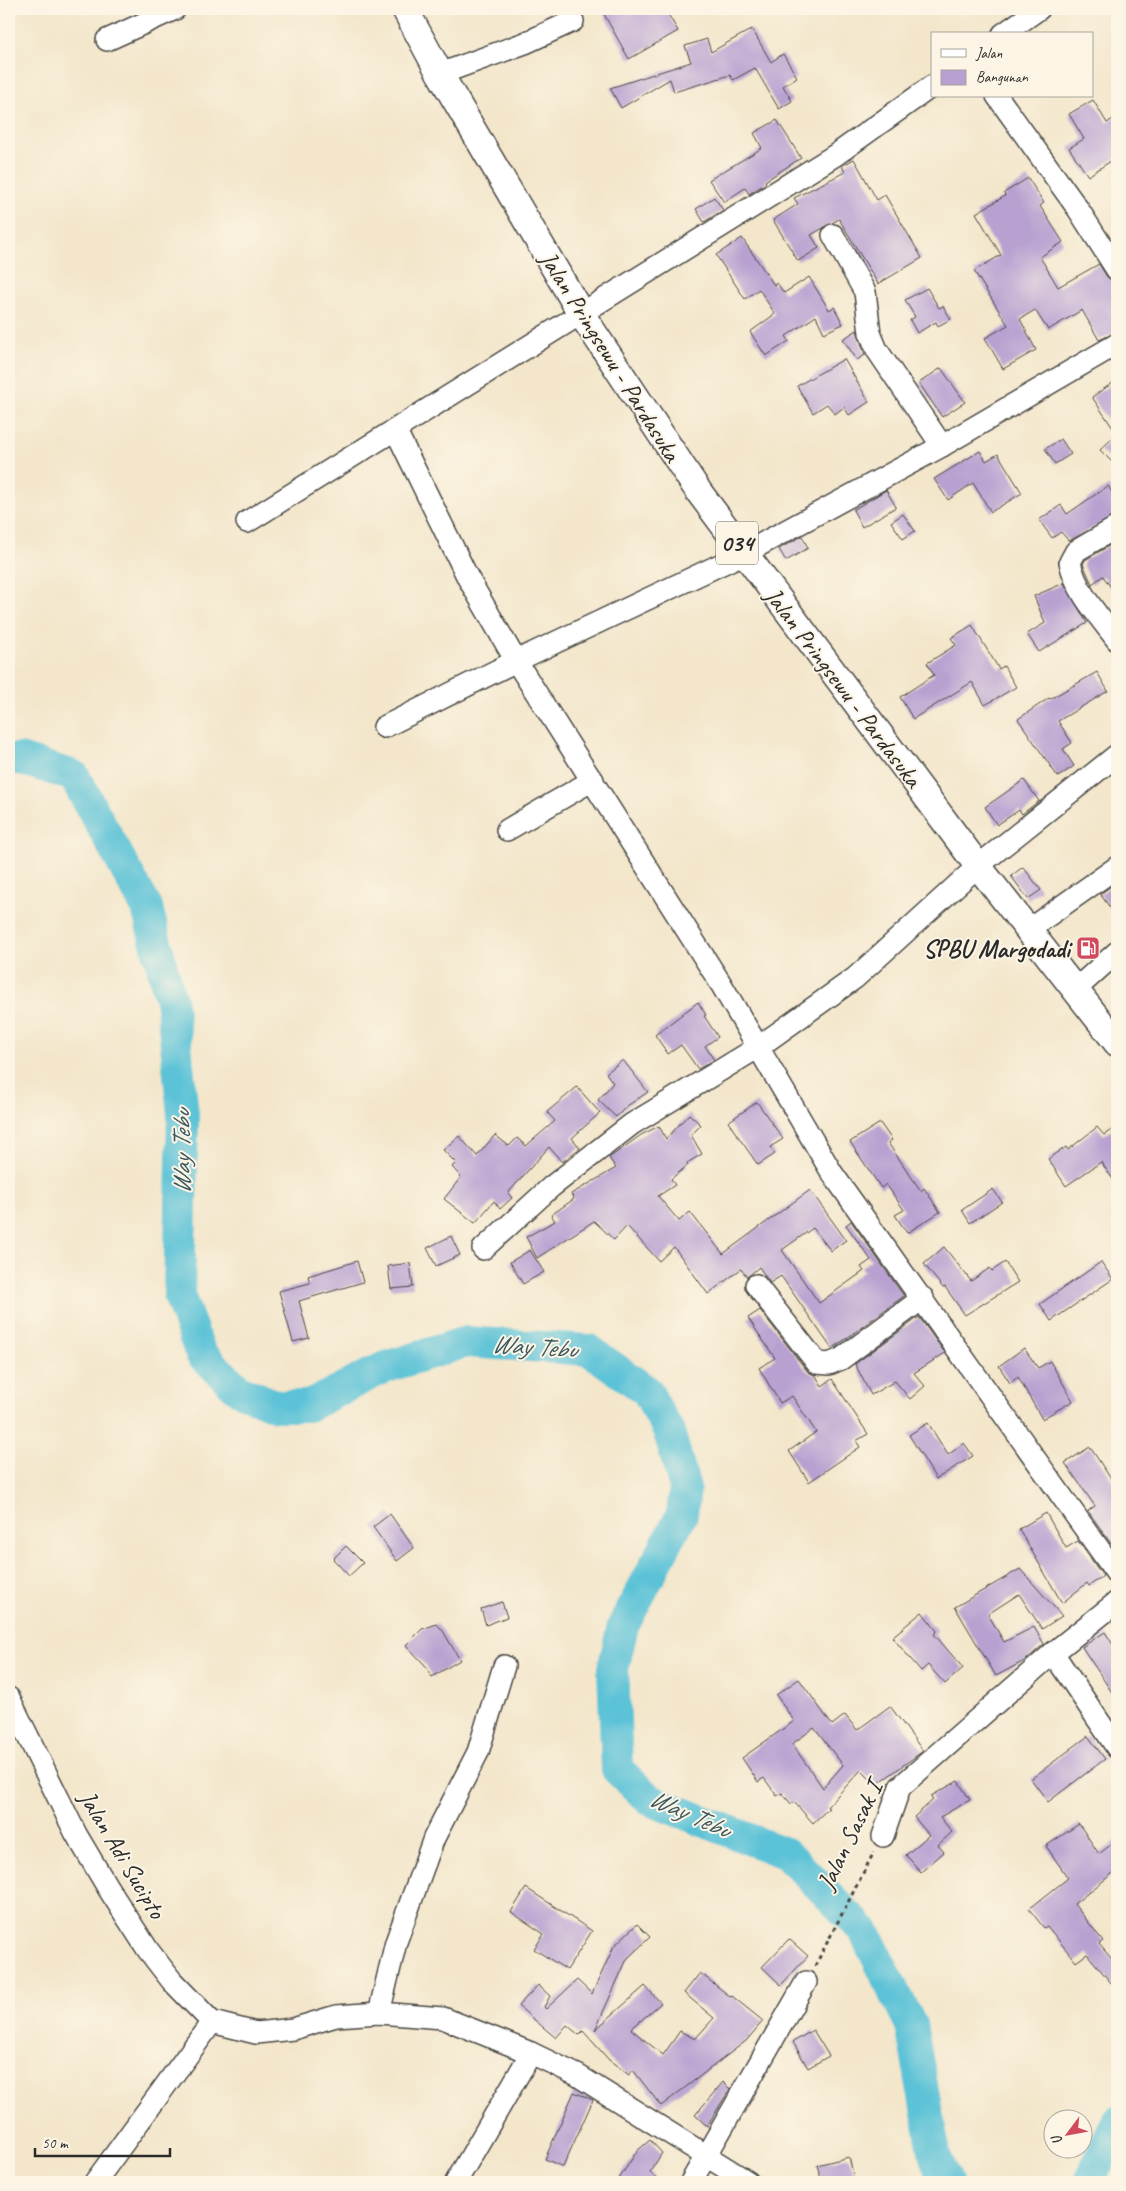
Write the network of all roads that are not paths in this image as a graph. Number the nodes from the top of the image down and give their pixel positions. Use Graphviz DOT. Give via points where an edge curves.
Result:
graph roads {
  1 [pos="175,9"];
  2 [pos="405,9"];
  3 [pos="1039,9"];
  4 [pos="573,21"];
  5 [pos="1006,32"];
  6 [pos="107,40"];
  7 [pos="440,74"];
  8 [pos="931,87"];
  9 [pos="999,98"];
  10 [pos="833,235"];
  11 [pos="1117,270"];
  12 [pos="582,315"];
  13 [pos="1117,344"];
  14 [pos="396,430"];
  15 [pos="942,446"];
  16 [pos="248,522"];
  17 [pos="1117,527"];
  18 [pos="744,553"];
  19 [pos="1117,640"];
  20 [pos="516,661"];
  21 [pos="384,727"];
  22 [pos="1117,755"];
  23 [pos="593,780"];
  24 [pos="507,830"];
  25 [pos="978,866"];
  26 [pos="1117,867"];
  27 [pos="1028,930"];
  28 [pos="1117,952"];
  29 [pos="1075,990"];
  30 [pos="1117,1043"];
  31 [pos="757,1048"];
  32 [pos="483,1250"];
  33 [pos="756,1285"];
  34 [pos="922,1298"];
  35 [pos="1117,1574"];
  36 [pos="1117,1602"];
  37 [pos="1053,1653"];
  38 [pos="504,1666"];
  39 [pos="9,1698"];
  40 [pos="1117,1748"];
  41 [pos="883,1836"];
  42 [pos="806,1982"];
  43 [pos="379,2013"];
  44 [pos="212,2022"];
  45 [pos="531,2052"];
  46 [pos="707,2155"];
  47 [pos="95,2182"];
  48 [pos="456,2182"];
  49 [pos="691,2182"];
  50 [pos="748,2182"];
  1 -- 6 [label="street"];
  2 -- 7 [label="main road, Jalan Pringsewu - Pardasuka / 034"];
  3 -- 5 [label="street"];
  4 -- 7 [label="street" via="525,44"];
  7 -- 12 [label="main road, Jalan Pringsewu - Pardasuka / 034"];
  8 -- 12 [label="street" via="837,154"];
  9 -- 11 [label="street"];
  10 -- 15 [label="street" via="865,292 870,333 878,350"];
  12 -- 14 [label="street"];
  12 -- 18 [label="main road, Jalan Pringsewu - Pardasuka / 034" via="651,422"];
  13 -- 15 [label="street"];
  14 -- 16 [label="street"];
  14 -- 20 [label="street" via="468,578"];
  15 -- 18 [label="street"];
  17 -- 19 [label="street" via="1076,551 1070,562 1085,597"];
  18 -- 20 [label="street"];
  18 -- 25 [label="main road, Jalan Pringsewu - Pardasuka / 034"];
  20 -- 21 [label="street"];
  20 -- 23 [label="street"];
  22 -- 25 [label="street"];
  23 -- 24 [label="street"];
  23 -- 31 [label="street"];
  25 -- 27 [label="main road, Jalan Pringsewu - Pardasuka / 034"];
  25 -- 31 [label="street" via="855,978"];
  26 -- 27 [label="street"];
  27 -- 29 [label="main road, Jalan Pringsewu - Pardasuka / 034"];
  28 -- 29 [label="street"];
  29 -- 30 [label="main road, Jalan Pringsewu - Pardasuka / 034"];
  31 -- 32 [label="street" via="632,1124 552,1187"];
  31 -- 34 [label="street" via="832,1173"];
  33 -- 34 [label="street" via="816,1363 829,1364 841,1359"];
  34 -- 35 [label="street"];
  36 -- 37 [label="street, Jalan Sasak I"];
  37 -- 40 [label="street"];
  37 -- 41 [label="street, Jalan Sasak I" via="900,1787"];
  38 -- 43 [label="street" via="478,1752 451,1801 396,1942"];
  39 -- 44 [label="street, Jalan Adi Sucipto" via="76,1834 108,1888 172,1981"];
  42 -- 46 [label="street"];
  43 -- 44 [label="street" via="336,2016 292,2029 256,2033"];
  43 -- 45 [label="street" via="443,2018"];
  44 -- 47 [label="street"];
  45 -- 46 [label="street" via="577,2075"];
  45 -- 48 [label="street"];
  46 -- 49 [label="street"];
  46 -- 50 [label="street"];
}
